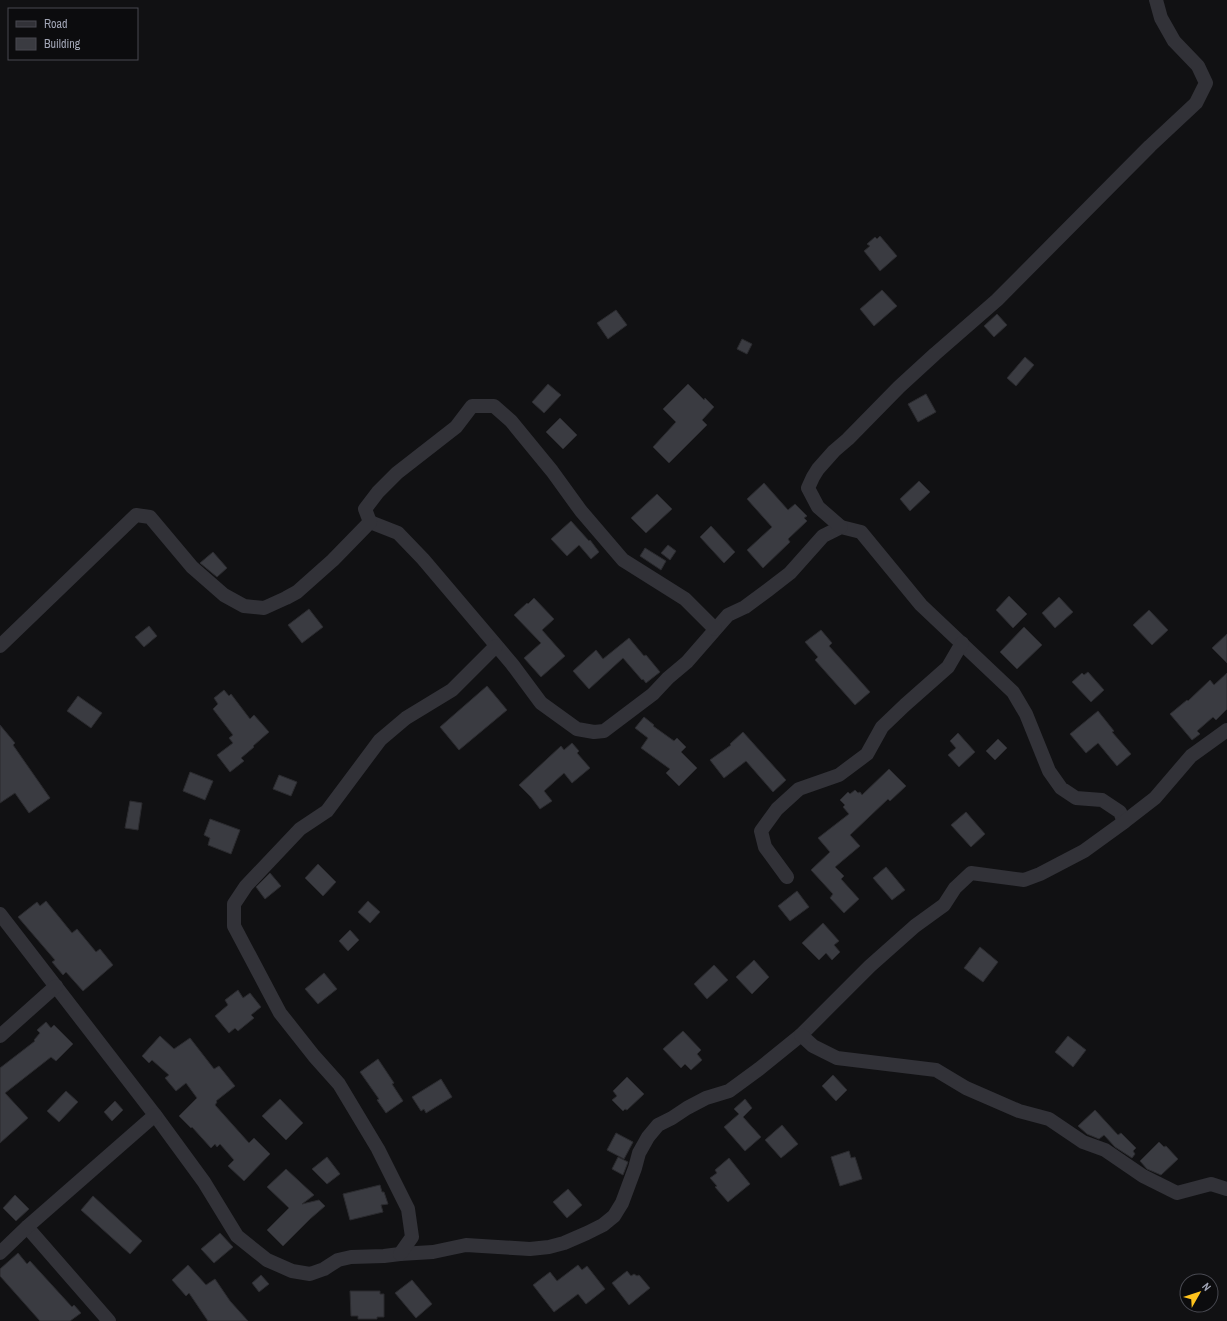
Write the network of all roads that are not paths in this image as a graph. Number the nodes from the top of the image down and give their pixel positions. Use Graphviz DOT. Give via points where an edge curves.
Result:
graph roads {
  1 [pos="1156,0"];
  2 [pos="370,522"];
  3 [pos="841,527"];
  4 [pos="715,629"];
  5 [pos="962,643"];
  6 [pos="0,646"];
  7 [pos="496,646"];
  8 [pos="1227,730"];
  9 [pos="1124,822"];
  10 [pos="787,877"];
  11 [pos="0,914"];
  12 [pos="56,986"];
  13 [pos="801,1034"];
  14 [pos="0,1036"];
  15 [pos="155,1115"];
  16 [pos="1227,1189"];
  17 [pos="27,1227"];
  18 [pos="0,1253"];
  19 [pos="400,1254"];
  20 [pos="109,1321"];
  1 -- 3 [label="street" via="1161,18 1174,41 1198,66 1206,83 1196,103 996,300 930,358 834,451 808,488 818,507"];
  2 -- 4 [label="street" via="365,509 397,473 456,427 472,406 494,406 511,420 581,511 623,560 685,599"];
  2 -- 6 [label="street" via="297,592 264,608 244,606 224,595 192,567 150,518 136,515"];
  2 -- 7 [label="street" via="398,533"];
  3 -- 4 [label="street" via="823,536 790,573 745,606 728,615"];
  3 -- 5 [label="street" via="861,532 921,605"];
  4 -- 7 [label="street" via="687,662 653,694 604,731 594,732 577,730 541,703"];
  5 -- 9 [label="street" via="1013,692 1026,714 1049,771 1061,788 1076,798 1102,800 1120,812"];
  5 -- 10 [label="street" via="948,667 882,727 867,754 839,775 798,789 777,809 761,831 765,847"];
  7 -- 19 [label="street" via="452,690 406,718 380,740 327,810 300,829 246,886 234,904 234,926 280,1013 339,1084 378,1149 408,1209 412,1237"];
  8 -- 9 [label="street" via="1191,756 1155,798"];
  9 -- 13 [label="street" via="1084,851 1024,880 971,873 955,888 944,904 870,966"];
  11 -- 12 [label="street"];
  12 -- 14 [label="street"];
  12 -- 15 [label="street"];
  13 -- 16 [label="street" via="813,1046 837,1058 936,1070 966,1088 1019,1111 1049,1119 1083,1142 1105,1150 1143,1176 1177,1194 1211,1184"];
  13 -- 19 [label="street" via="729,1091 706,1098 658,1125 639,1153 622,1203 614,1216 603,1224 564,1243 549,1247 530,1249 466,1245 433,1252"];
  15 -- 17 [label="street"];
  15 -- 19 [label="street" via="204,1182 237,1236 267,1260 292,1271 310,1274 338,1260 351,1257"];
  17 -- 18 [label="street"];
  17 -- 20 [label="street"];
}
